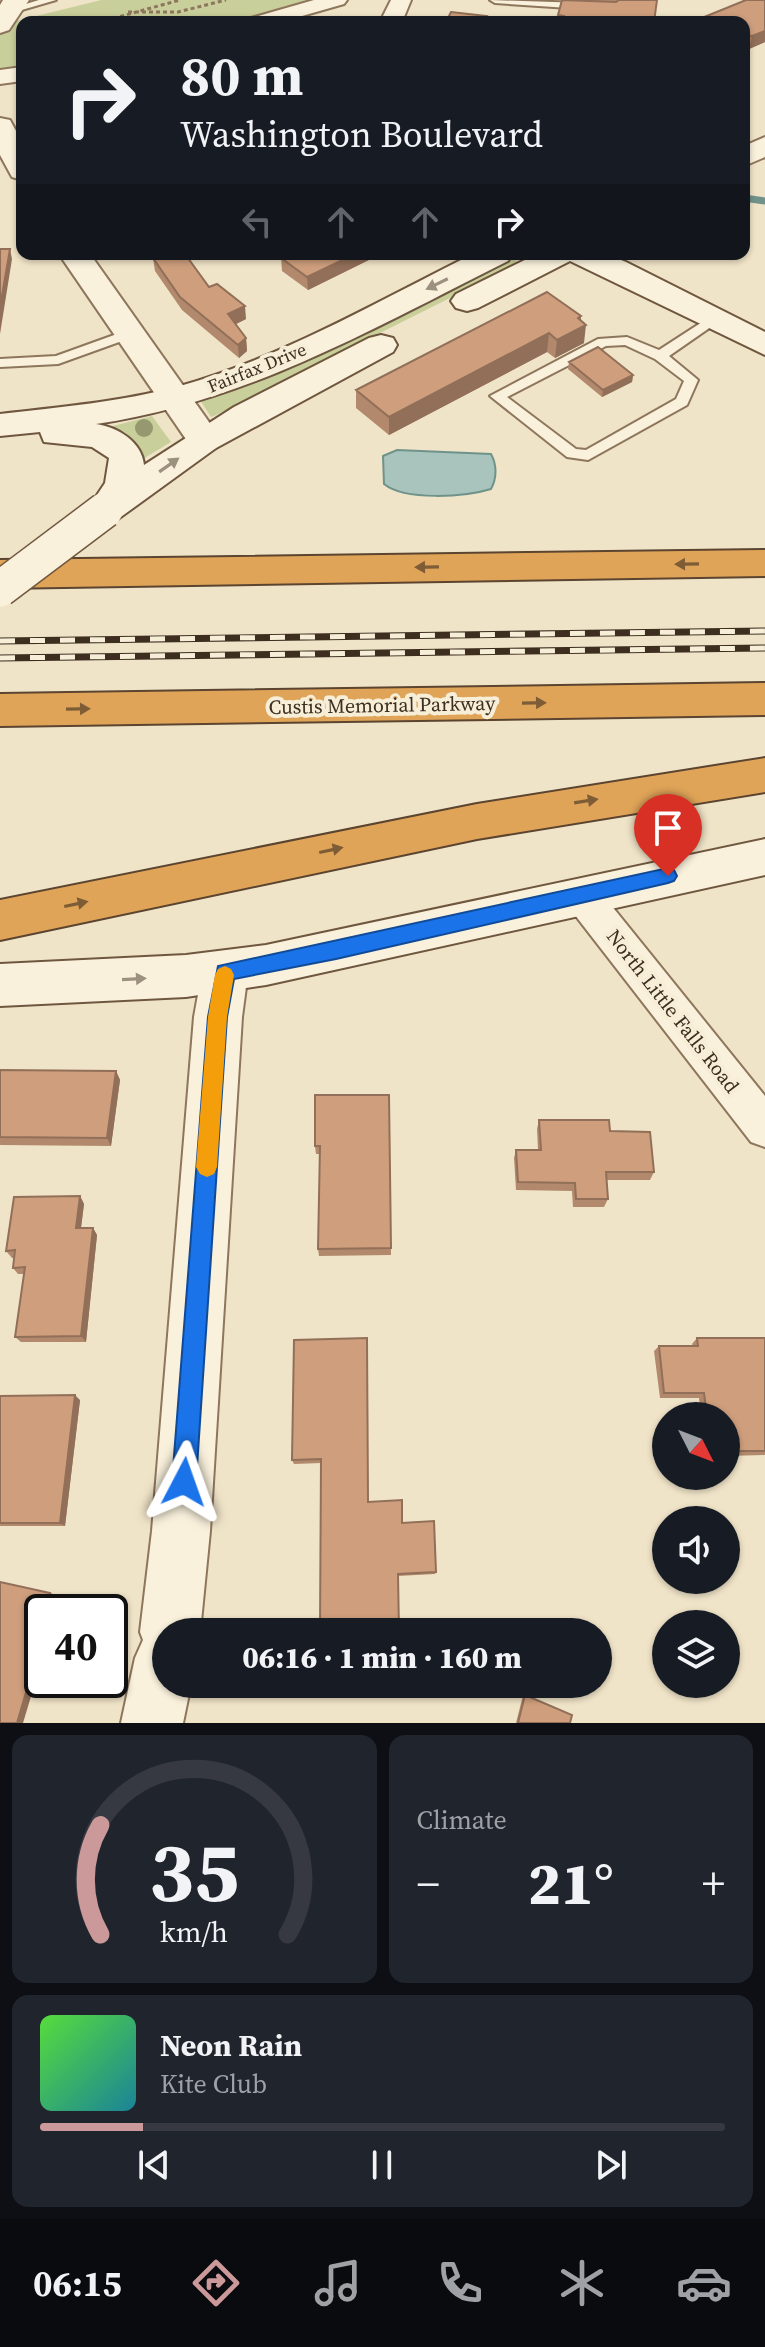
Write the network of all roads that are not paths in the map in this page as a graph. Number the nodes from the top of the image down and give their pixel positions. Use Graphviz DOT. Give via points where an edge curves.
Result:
graph roads {
  1 [pos="51,0"];
  2 [pos="337,0"];
  3 [pos="495,0"];
  4 [pos="600,7"];
  5 [pos="8,12"];
  6 [pos="280,16"];
  7 [pos="0,126"];
  8 [pos="16,159"];
  9 [pos="78,260"];
  10 [pos="485,260"];
  11 [pos="549,260"];
  12 [pos="591,260"];
  13 [pos="713,319"];
  14 [pos="128,334"];
  15 [pos="765,345"];
  16 [pos="660,356"];
  17 [pos="0,363"];
  18 [pos="172,399"];
  19 [pos="0,425"];
  20 [pos="0,434"];
  21 [pos="204,440"];
  22 [pos="105,510"];
  23 [pos="0,548"];
  24 [pos="765,563"];
  25 [pos="337,569"];
  26 [pos="0,574"];
  27 [pos="0,589"];
  28 [pos="765,699"];
  29 [pos="0,710"];
  30 [pos="765,775"];
  31 [pos="765,857"];
  32 [pos="581,895"];
  33 [pos="0,920"];
  34 [pos="225,972"];
  35 [pos="0,985"];
  36 [pos="765,1128"];
  37 [pos="172,1618"];
  38 [pos="157,1698"];
  39 [pos="152,1723"];
  1 -- 5 [label="lane"];
  2 -- 6 [label="street"];
  3 -- 4 [label="lane"];
  7 -- 8 [label="main road"];
  9 -- 14 [label="main road"];
  10 -- 18 [label="main road, Fairfax Drive, one-way" via="245,376"];
  11 -- 21 [label="main road, Fairfax Drive"];
  12 -- 13 [label="main road"];
  13 -- 15 [label="main road"];
  13 -- 16 [label="lane"];
  14 -- 17 [label="lane" via="58,360"];
  14 -- 18 [label="main road"];
  16 -- 16 [label="lane" via="627,341 603,342 497,396 572,454 588,455 682,402 691,380"];
  18 -- 19 [label="main road, Fairfax Drive"];
  18 -- 21 [label="main road"];
  20 -- 22 [label="main road" via="84,433 115,443 125,453 127,467"];
  22 -- 21 [label="main road, Fairfax Drive, one-way"];
  22 -- 27 [label="main road, Fairfax Drive, bridge"];
  23 -- 25 [label="highway"];
  24 -- 25 [label="highway, one-way"];
  25 -- 26 [label="highway"];
  29 -- 28 [label="highway, Custis Memorial Parkway, one-way"];
  33 -- 30 [label="highway, one-way" via="424,830"];
  31 -- 32 [label="main road"];
  32 -- 34 [label="main road"];
  32 -- 36 [label="street, North Little Falls Road"];
  35 -- 34 [label="main road, one-way"];
  34 -- 37 [label="main road"];
  38 -- 39 [label="main road"];
}
